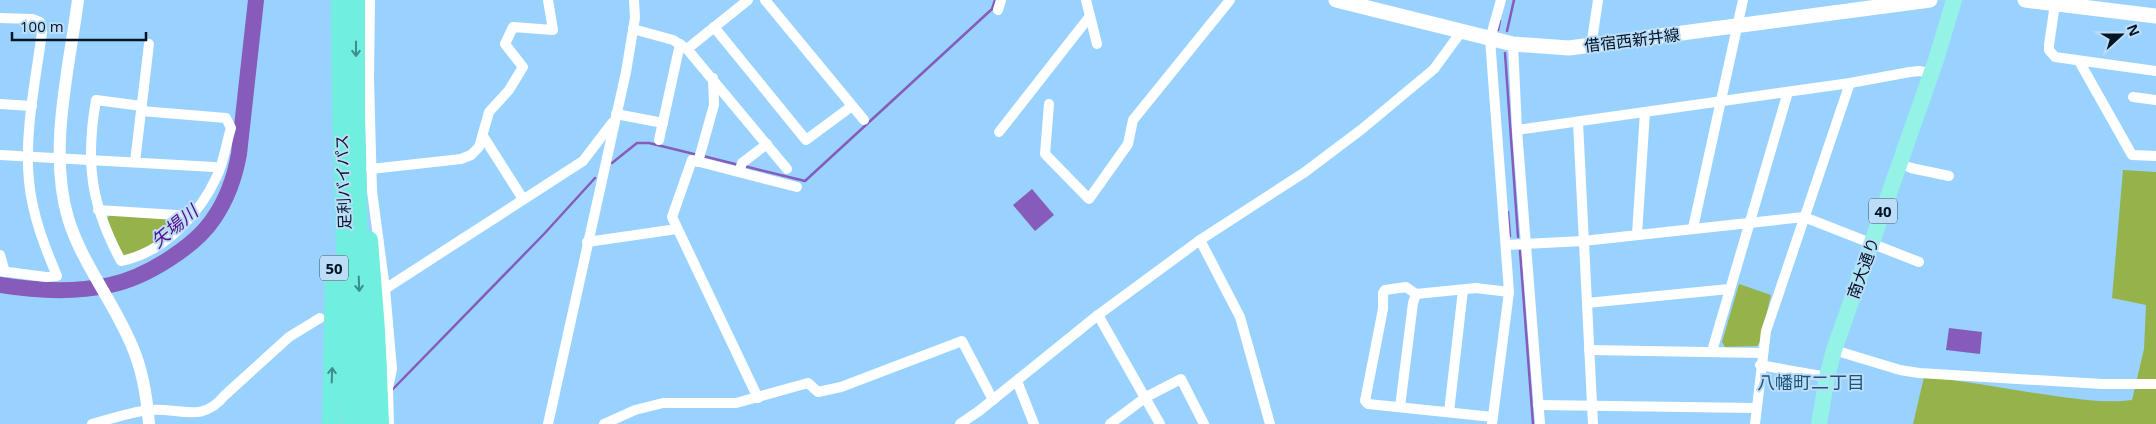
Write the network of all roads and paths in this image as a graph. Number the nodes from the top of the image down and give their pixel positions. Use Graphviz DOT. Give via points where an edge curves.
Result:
graph roads {
  1 [pos="78,0"];
  2 [pos="340,0"];
  3 [pos="356,0"];
  4 [pos="370,0"];
  5 [pos="548,0"];
  6 [pos="634,0"];
  7 [pos="748,0"];
  8 [pos="765,0"];
  9 [pos="1086,0"];
  10 [pos="1230,0"];
  11 [pos="1336,0"];
  12 [pos="1501,0"];
  13 [pos="1598,0"];
  14 [pos="1743,0"];
  15 [pos="1930,0"];
  16 [pos="1954,0"];
  17 [pos="2025,0"];
  18 [pos="1886,3"];
  19 [pos="2077,3"];
  20 [pos="2055,4"];
  21 [pos="1090,16"];
  22 [pos="2156,16"];
  23 [pos="0,18"];
  24 [pos="1737,26"];
  25 [pos="714,27"];
  26 [pos="633,29"];
  27 [pos="1461,32"];
  28 [pos="1490,39"];
  29 [pos="149,44"];
  30 [pos="1097,44"];
  31 [pos="1513,44"];
  32 [pos="1591,46"];
  33 [pos="684,47"];
  34 [pos="2079,61"];
  35 [pos="2156,71"];
  36 [pos="1931,74"];
  37 [pos="713,78"];
  38 [pos="1850,83"];
  39 [pos="1788,92"];
  40 [pos="2133,97"];
  41 [pos="1722,100"];
  42 [pos="2156,100"];
  43 [pos="0,104"];
  44 [pos="1049,104"];
  45 [pos="32,106"];
  46 [pos="852,106"];
  47 [pos="141,109"];
  48 [pos="1645,112"];
  49 [pos="340,113"];
  50 [pos="615,117"];
  51 [pos="864,120"];
  52 [pos="663,122"];
  53 [pos="1578,122"];
  54 [pos="356,123"];
  55 [pos="1517,130"];
  56 [pos="998,132"];
  57 [pos="482,136"];
  58 [pos="659,140"];
  59 [pos="767,144"];
  60 [pos="0,155"];
  61 [pos="28,156"];
  62 [pos="2156,156"];
  63 [pos="59,158"];
  64 [pos="90,160"];
  65 [pos="135,162"];
  66 [pos="698,162"];
  67 [pos="1900,163"];
  68 [pos="372,169"];
  69 [pos="787,169"];
  70 [pos="219,170"];
  71 [pos="739,172"];
  72 [pos="1949,176"];
  73 [pos="797,187"];
  74 [pos="523,199"];
  75 [pos="98,210"];
  76 [pos="192,216"];
  77 [pos="1804,218"];
  78 [pos="351,219"];
  79 [pos="1750,222"];
  80 [pos="1693,228"];
  81 [pos="677,229"];
  82 [pos="1637,234"];
  83 [pos="1200,240"];
  84 [pos="1583,241"];
  85 [pos="587,242"];
  86 [pos="1526,244"];
  87 [pos="1872,244"];
  88 [pos="1506,245"];
  89 [pos="0,255"];
  90 [pos="1919,262"];
  91 [pos="3,272"];
  92 [pos="385,289"];
  93 [pos="1729,289"];
  94 [pos="1463,290"];
  95 [pos="1509,292"];
  96 [pos="1416,294"];
  97 [pos="1587,303"];
  98 [pos="1098,315"];
  99 [pos="320,318"];
  100 [pos="1589,350"];
  101 [pos="1834,350"];
  102 [pos="1712,351"];
  103 [pos="1762,353"];
  104 [pos="1760,365"];
  105 [pos="1827,377"];
  106 [pos="1017,381"];
  107 [pos="2156,384"];
  108 [pos="1146,397"];
  109 [pos="758,398"];
  110 [pos="993,400"];
  111 [pos="1538,405"];
  112 [pos="1592,405"];
  113 [pos="1400,407"];
  114 [pos="1756,408"];
  115 [pos="148,410"];
  116 [pos="1449,412"];
  117 [pos="1492,420"];
  118 [pos="92,424"];
  119 [pos="148,424"];
  120 [pos="331,424"];
  121 [pos="350,424"];
  122 [pos="363,424"];
  123 [pos="380,424"];
  124 [pos="389,424"];
  125 [pos="548,424"];
  126 [pos="604,424"];
  127 [pos="960,424"];
  128 [pos="1034,424"];
  129 [pos="1110,424"];
  130 [pos="1160,424"];
  131 [pos="1204,424"];
  132 [pos="1270,424"];
  133 [pos="1540,424"];
  134 [pos="1593,424"];
  135 [pos="1755,424"];
  136 [pos="1819,424"];
  1 -- 63 [label="street"];
  2 -- 49 [label="highway, 足利バイパス / 50"];
  3 -- 54 [label="highway, 足利バイパス / 50, one-way"];
  4 -- 68 [label="street"];
  5 -- 57 [label="street" via="553,30 513,27 505,44 523,66 509,90 489,112"];
  6 -- 26 [label="street"];
  7 -- 25 [label="street"];
  8 -- 46 [label="street"];
  9 -- 21 [label="street"];
  10 -- 44 [label="street" via="1133,120 1128,144 1089,199 1045,154"];
  11 -- 27 [label="main road, 借宿西新井線"];
  12 -- 28 [label="street"];
  13 -- 32 [label="street"];
  14 -- 24 [label="street"];
  15 -- 18 [label="main road, 借宿西新井線"];
  16 -- 36 [label="main road, 南大通り / 40"];
  17 -- 20 [label="main road"];
  18 -- 24 [label="main road, 借宿西新井線"];
  19 -- 20 [label="main road"];
  19 -- 22 [label="main road"];
  20 -- 34 [label="street" via="2050,50 2055,57"];
  21 -- 30 [label="street"];
  21 -- 56 [label="street"];
  23 -- 45 [label="street" via="40,22 42,32"];
  24 -- 32 [label="main road, 借宿西新井線"];
  24 -- 41 [label="street"];
  25 -- 33 [label="street"];
  25 -- 46 [label="street" via="806,140"];
  26 -- 33 [label="street" via="673,40"];
  26 -- 50 [label="street"];
  27 -- 28 [label="main road, 借宿西新井線"];
  27 -- 83 [label="street" via="1434,69 1362,129 1305,172"];
  28 -- 31 [label="main road, 借宿西新井線"];
  28 -- 88 [label="street"];
  29 -- 47 [label="street"];
  31 -- 32 [label="main road, 借宿西新井線" via="1560,48"];
  31 -- 55 [label="street"];
  33 -- 37 [label="street"];
  33 -- 52 [label="street"];
  34 -- 35 [label="street"];
  34 -- 62 [label="street" via="2132,155"];
  36 -- 38 [label="street" via="1919,71"];
  36 -- 67 [label="main road, 南大通り / 40"];
  37 -- 59 [label="street"];
  37 -- 66 [label="street" via="714,105"];
  38 -- 39 [label="street"];
  38 -- 77 [label="street"];
  39 -- 41 [label="street"];
  39 -- 79 [label="street"];
  40 -- 42 [label="street"];
  41 -- 48 [label="street"];
  41 -- 80 [label="street"];
  43 -- 45 [label="street"];
  45 -- 61 [label="street"];
  46 -- 51 [label="street"];
  47 -- 64 [label="street" via="96,100"];
  47 -- 65 [label="street"];
  47 -- 70 [label="street" via="226,118 231,128"];
  48 -- 53 [label="street"];
  48 -- 82 [label="street"];
  49 -- 78 [label="highway, 足利バイパス / 50"];
  120 -- 49 [label="highway, 50, one-way"];
  50 -- 52 [label="street"];
  50 -- 74 [label="street" via="583,161"];
  50 -- 85 [label="street"];
  52 -- 58 [label="street"];
  53 -- 55 [label="street"];
  53 -- 84 [label="street"];
  54 -- 78 [label="highway, 足利バイパス / 50"];
  54 -- 123 [label="highway, 50" via="368,222"];
  55 -- 86 [label="street"];
  57 -- 68 [label="street" via="479,147 461,159"];
  57 -- 74 [label="street"];
  59 -- 69 [label="street"];
  59 -- 71 [label="street" via="742,163"];
  60 -- 61 [label="street"];
  61 -- 63 [label="street"];
  61 -- 91 [label="street" via="37,223 57,276"];
  63 -- 64 [label="street"];
  63 -- 115 [label="street" via="68,217 80,249 137,359"];
  64 -- 65 [label="street"];
  64 -- 75 [label="street"];
  65 -- 70 [label="street" via="214,167"];
  66 -- 71 [label="street"];
  66 -- 81 [label="street" via="692,160 672,217"];
  67 -- 72 [label="street"];
  67 -- 87 [label="main road, 南大通り / 40"];
  68 -- 92 [label="street"];
  70 -- 76 [label="street" via="206,198"];
  71 -- 73 [label="street"];
  74 -- 92 [label="street"];
  75 -- 76 [label="street"];
  75 -- 76 [label="street" via="121,261 160,245"];
  77 -- 79 [label="street"];
  77 -- 87 [label="street"];
  77 -- 103 [label="street" via="1766,331"];
  78 -- 121 [label="highway, 足利バイパス / 50"];
  78 -- 122 [label="highway, 足利バイパス / 50, one-way"];
  79 -- 80 [label="street"];
  79 -- 93 [label="street"];
  80 -- 82 [label="street"];
  81 -- 85 [label="street"];
  81 -- 109 [label="street"];
  82 -- 84 [label="street"];
  83 -- 98 [label="street"];
  83 -- 132 [label="street" via="1240,317"];
  84 -- 86 [label="street"];
  84 -- 97 [label="street"];
  85 -- 125 [label="street"];
  86 -- 88 [label="street"];
  86 -- 111 [label="street"];
  87 -- 90 [label="street"];
  87 -- 101 [label="main road, 南大通り / 40"];
  88 -- 95 [label="street"];
  89 -- 91 [label="street"];
  92 -- 124 [label="street" via="392,369 388,388"];
  93 -- 97 [label="street"];
  93 -- 102 [label="street"];
  94 -- 95 [label="street" via="1476,288"];
  94 -- 96 [label="street"];
  94 -- 116 [label="street"];
  95 -- 117 [label="street"];
  96 -- 113 [label="street"];
  96 -- 113 [label="street" via="1406,287 1383,293 1383,309 1365,401"];
  97 -- 100 [label="street"];
  98 -- 106 [label="street"];
  98 -- 108 [label="street"];
  99 -- 115 [label="street" via="289,337 215,407 189,415"];
  100 -- 102 [label="street"];
  100 -- 112 [label="street"];
  101 -- 105 [label="main road, 南大通り / 40"];
  101 -- 107 [label="street" via="1919,373 2102,384"];
  102 -- 103 [label="street"];
  103 -- 104 [label="street"];
  104 -- 105 [label="street"];
  104 -- 114 [label="street"];
  105 -- 136 [label="main road, 南大通り / 40"];
  106 -- 110 [label="street"];
  106 -- 128 [label="street"];
  108 -- 129 [label="street"];
  108 -- 130 [label="street"];
  108 -- 131 [label="street" via="1181,379"];
  109 -- 110 [label="street" via="808,383 818,392 841,387 962,341"];
  109 -- 126 [label="street" via="736,403 663,403 635,410"];
  110 -- 127 [label="street"];
  111 -- 112 [label="street"];
  111 -- 133 [label="street"];
  112 -- 114 [label="street"];
  112 -- 134 [label="street"];
  113 -- 116 [label="street"];
  114 -- 135 [label="street"];
  115 -- 118 [label="street"];
  115 -- 119 [label="street"];
  116 -- 117 [label="street"];
}
